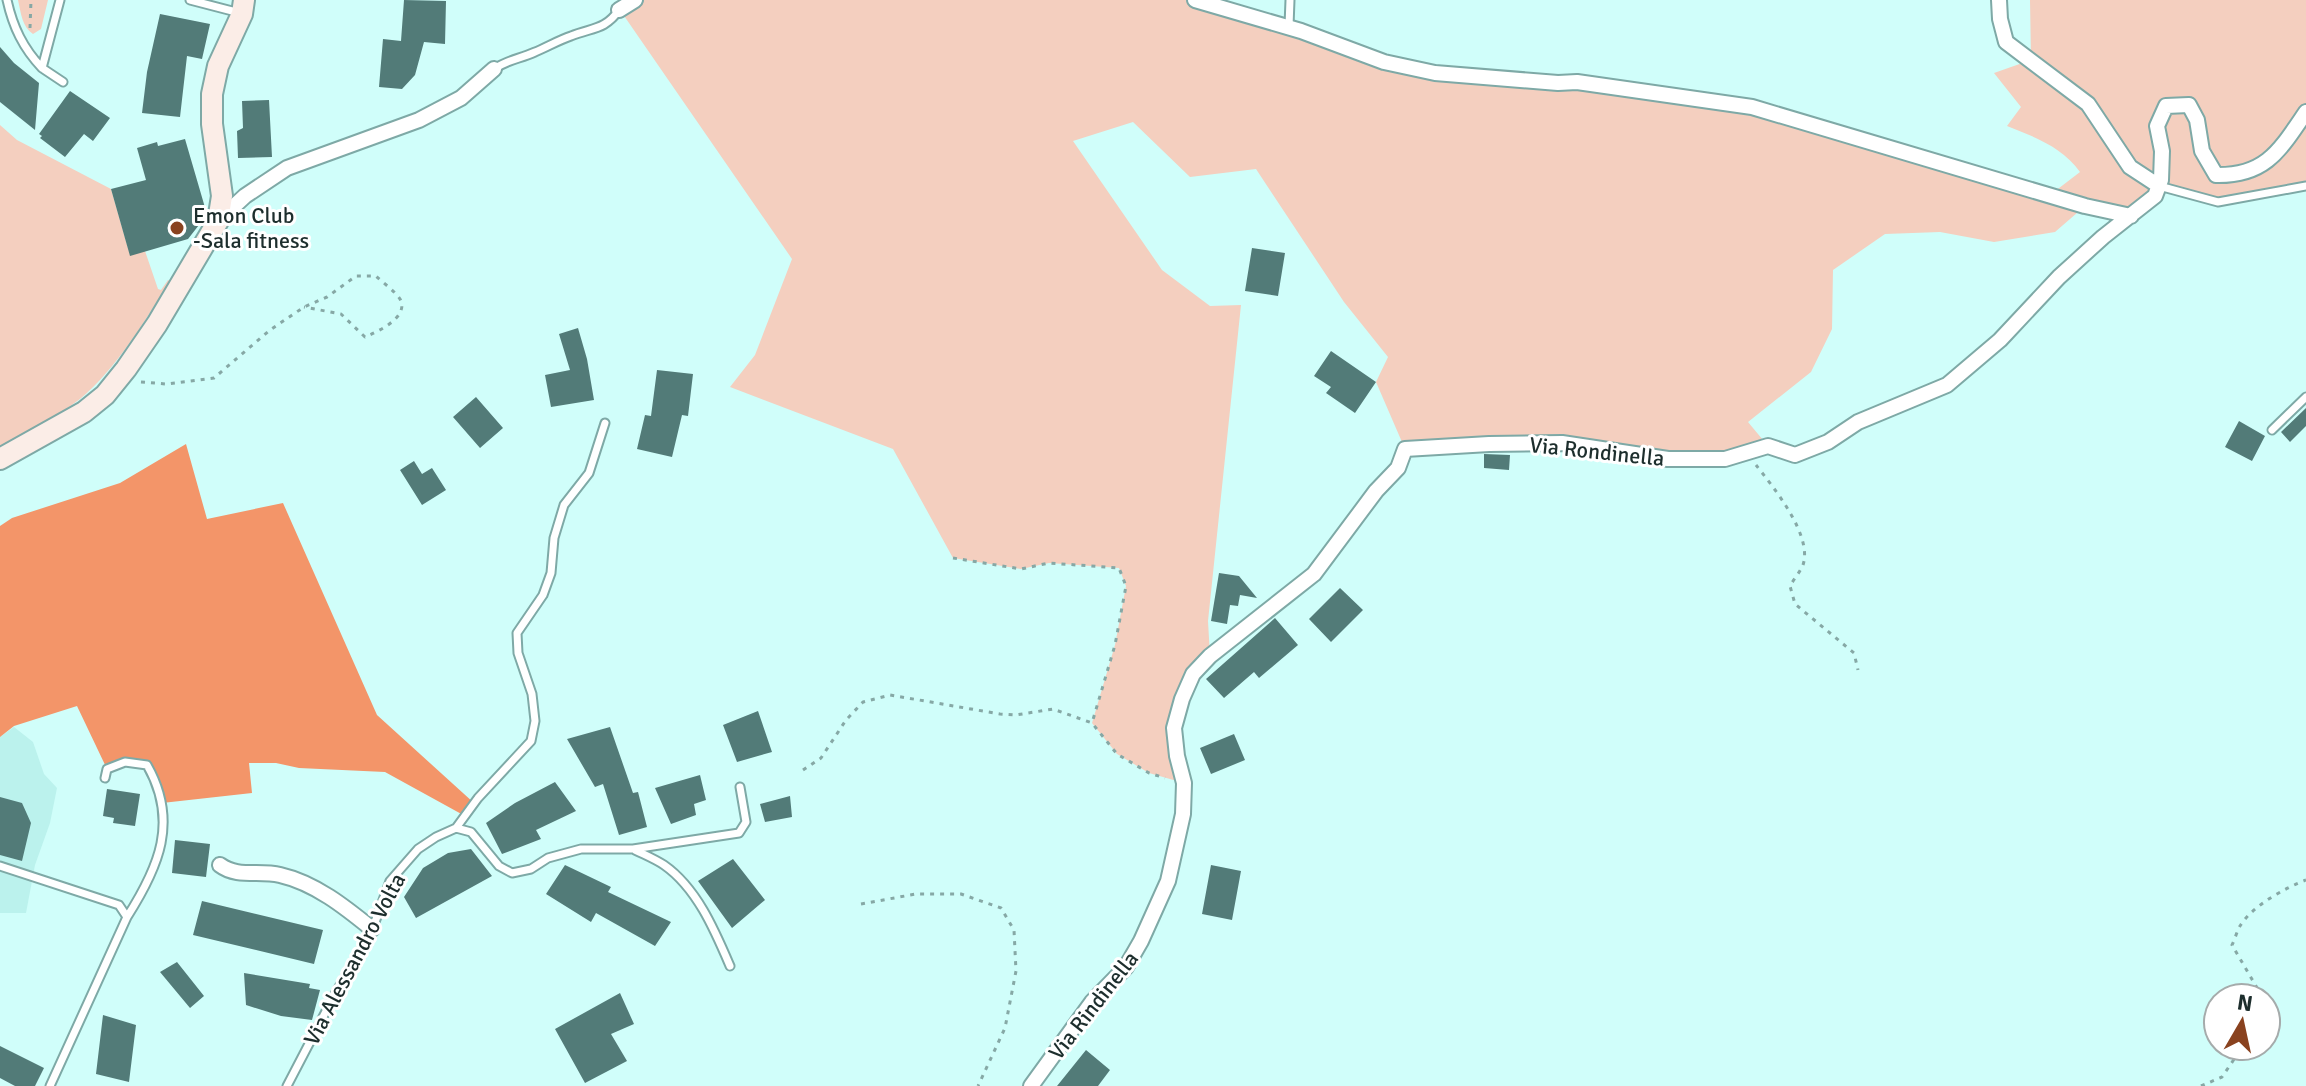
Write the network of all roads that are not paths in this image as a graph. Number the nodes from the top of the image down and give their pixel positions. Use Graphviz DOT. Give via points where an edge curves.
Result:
graph roads {
  1 [pos="7,0"];
  2 [pos="60,0"];
  3 [pos="190,0"];
  4 [pos="635,0"];
  5 [pos="1195,0"];
  6 [pos="1290,0"];
  7 [pos="1999,0"];
  8 [pos="622,5"];
  9 [pos="243,7"];
  10 [pos="1289,28"];
  11 [pos="42,68"];
  12 [pos="494,69"];
  13 [pos="63,82"];
  14 [pos="2306,112"];
  15 [pos="2159,186"];
  16 [pos="2306,186"];
  17 [pos="2131,216"];
  18 [pos="218,221"];
  19 [pos="2306,397"];
  20 [pos="605,423"];
  21 [pos="2272,430"];
  22 [pos="0,459"];
  23 [pos="105,778"];
  24 [pos="1184,783"];
  25 [pos="740,787"];
  26 [pos="456,828"];
  27 [pos="633,849"];
  28 [pos="220,865"];
  29 [pos="0,866"];
  30 [pos="127,917"];
  31 [pos="372,929"];
  32 [pos="730,966"];
  33 [pos="50,1086"];
  34 [pos="287,1086"];
  35 [pos="1031,1086"];
  1 -- 11 [label="lane" via="26,51"];
  2 -- 11 [label="lane"];
  3 -- 9 [label="lane"];
  4 -- 8 [label="street"];
  5 -- 10 [label="street"];
  6 -- 10 [label="lane"];
  7 -- 15 [label="street" via="2006,42 2088,104 2130,167"];
  8 -- 12 [label="lane" via="598,29"];
  9 -- 18 [label="street" via="212,94 222,196"];
  10 -- 17 [label="street" via="1384,62 1435,73 1577,82 1752,107"];
  11 -- 13 [label="lane"];
  12 -- 18 [label="street" via="461,98 419,120 287,168"];
  14 -- 15 [label="street" via="2282,148 2258,167 2216,175 2202,151 2189,105 2166,106 2157,126 2162,151"];
  15 -- 16 [label="lane" via="2218,202"];
  15 -- 17 [label="street, Via Rondinella"];
  17 -- 24 [label="street, Via Rondinella" via="1947,385 1795,455 1768,446 1725,459 1668,459 1562,443 1405,449 1398,468 1314,574 1193,674 1174,728"];
  18 -- 22 [label="street" via="157,324 105,395"];
  19 -- 21 [label="lane"];
  20 -- 26 [label="lane" via="589,473 564,505 543,595 517,633 532,694 531,741"];
  23 -- 30 [label="lane" via="107,769 125,762 147,765 159,785 164,815 161,849 147,886"];
  24 -- 35 [label="street, Via Rindinella" via="1183,814 1168,881 1141,941"];
  25 -- 27 [label="lane" via="746,822 739,833"];
  26 -- 27 [label="lane" via="471,832 499,866 512,873 581,849"];
  26 -- 31 [label="lane, Via Alessandro Volta" via="418,849 390,881"];
  27 -- 32 [label="lane" via="665,866 690,891"];
  28 -- 31 [label="street" via="229,872 280,875 320,891"];
  29 -- 30 [label="lane" via="119,905"];
  30 -- 33 [label="lane"];
  31 -- 34 [label="lane, Via Alessandro Volta"];
}
